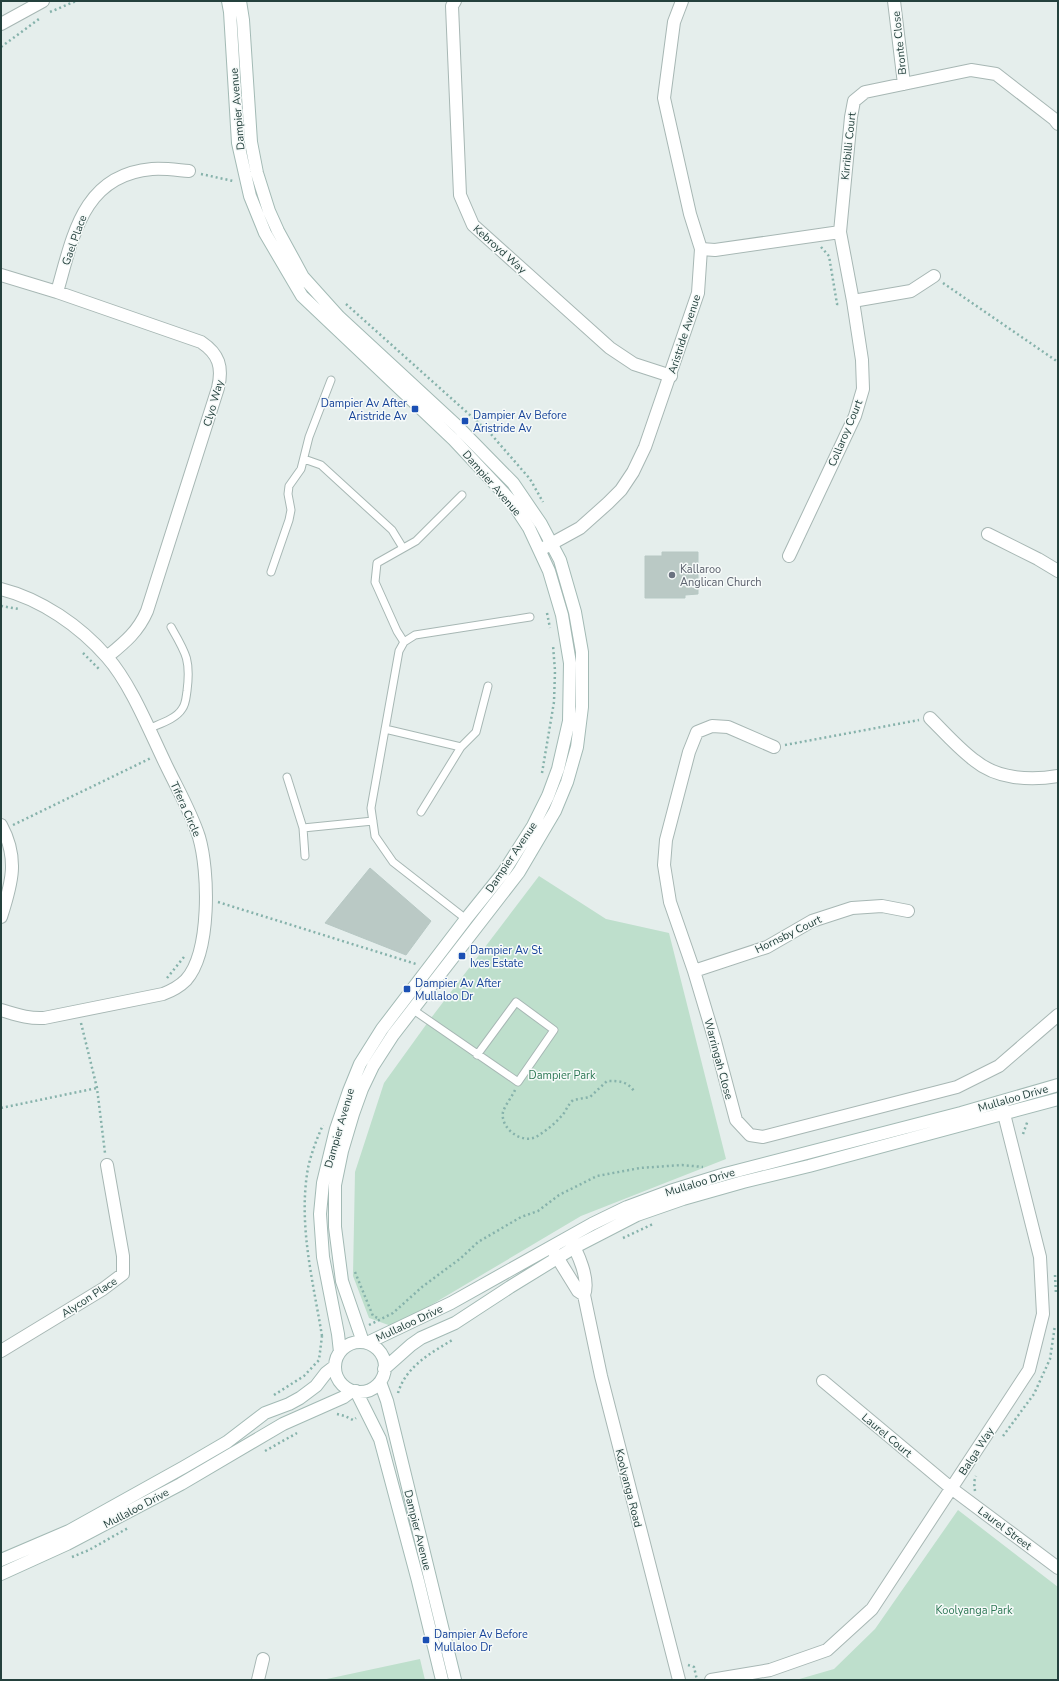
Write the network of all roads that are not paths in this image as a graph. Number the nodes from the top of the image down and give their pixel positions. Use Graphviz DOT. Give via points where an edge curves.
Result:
graph roads {
  1 [pos="43,1"];
  2 [pos="228,1"];
  3 [pos="240,1"];
  4 [pos="455,1"];
  5 [pos="682,1"];
  6 [pos="894,1"];
  7 [pos="1,24"];
  8 [pos="904,84"];
  9 [pos="1058,124"];
  10 [pos="189,171"];
  11 [pos="840,232"];
  12 [pos="701,249"];
  13 [pos="1,275"];
  14 [pos="934,276"];
  15 [pos="56,292"];
  16 [pos="853,302"];
  17 [pos="670,376"];
  18 [pos="331,380"];
  19 [pos="304,459"];
  20 [pos="462,495"];
  21 [pos="988,534"];
  22 [pos="552,544"];
  23 [pos="403,548"];
  24 [pos="540,550"];
  25 [pos="789,556"];
  26 [pos="270,572"];
  27 [pos="1058,572"];
  28 [pos="1,589"];
  29 [pos="530,617"];
  30 [pos="172,627"];
  31 [pos="404,642"];
  32 [pos="107,657"];
  33 [pos="488,686"];
  34 [pos="930,718"];
  35 [pos="148,729"];
  36 [pos="385,730"];
  37 [pos="461,747"];
  38 [pos="774,747"];
  39 [pos="1058,776"];
  40 [pos="287,777"];
  41 [pos="421,812"];
  42 [pos="373,822"];
  43 [pos="2,827"];
  44 [pos="303,828"];
  45 [pos="304,856"];
  46 [pos="908,911"];
  47 [pos="1,917"];
  48 [pos="466,919"];
  49 [pos="694,971"];
  50 [pos="412,1009"];
  51 [pos="1,1010"];
  52 [pos="1058,1015"];
  53 [pos="477,1055"];
  54 [pos="1058,1085"];
  55 [pos="1058,1099"];
  56 [pos="1001,1102"];
  57 [pos="1005,1120"];
  58 [pos="107,1165"];
  59 [pos="572,1242"];
  60 [pos="554,1252"];
  61 [pos="584,1295"];
  62 [pos="365,1343"];
  63 [pos="1,1351"];
  64 [pos="340,1352"];
  65 [pos="335,1366"];
  66 [pos="384,1369"];
  67 [pos="823,1381"];
  68 [pos="380,1382"];
  69 [pos="354,1391"];
  70 [pos="951,1488"];
  71 [pos="1,1560"];
  72 [pos="1058,1568"];
  73 [pos="1,1574"];
  74 [pos="263,1659"];
  75 [pos="258,1680"];
  76 [pos="442,1680"];
  77 [pos="455,1680"];
  78 [pos="679,1680"];
  79 [pos="711,1680"];
  1 -- 7 [label="street"];
  2 -- 24 [label="street, Dampier Avenue" via="240,150 250,196 265,233 282,264 302,296 493,480 512,502"];
  3 -- 22 [label="street, Dampier Avenue" via="251,142 257,173 272,218 303,277 339,317 458,427 513,483"];
  4 -- 17 [label="street, Kebroyd Way" via="452,6 460,195 473,225 610,348 634,364"];
  5 -- 12 [label="street, Aristride Avenue" via="674,22 664,98 690,214"];
  6 -- 8 [label="street, Bronte Close"];
  8 -- 9 [label="street, Kirribilli Court" via="971,70 996,74"];
  8 -- 11 [label="street, Kirribilli Court" via="865,92 854,101"];
  10 -- 15 [label="street, Gael Place" via="161,168 140,171 113,181 94,197 79,221"];
  11 -- 12 [label="street" via="715,250"];
  11 -- 16 [label="street, Collaroy Court"];
  12 -- 17 [label="street, Aristride Avenue" via="698,292"];
  13 -- 15 [label="street, Clyo Way"];
  14 -- 16 [label="street" via="911,291"];
  15 -- 32 [label="street, Clyo Way" via="201,342 210,348 220,365 218,388 147,611 131,637"];
  16 -- 25 [label="street, Collaroy Court" via="862,360 863,389 855,416"];
  17 -- 22 [label="street, Aristride Avenue" via="645,447 621,490 580,528"];
  18 -- 19 [label="lane" via="309,437"];
  19 -- 23 [label="lane" via="321,465 392,530"];
  19 -- 26 [label="lane" via="301,469 289,486 289,520"];
  20 -- 23 [label="lane" via="416,541"];
  21 -- 27 [label="street"];
  22 -- 24 [label="street, Aristride Avenue"];
  22 -- 50 [label="street, Dampier Avenue" via="569,588 582,652 582,707 577,747 567,782 555,812 519,872"];
  23 -- 31 [label="lane" via="377,563 375,582"];
  24 -- 48 [label="street, Dampier Avenue" via="562,615 570,663 569,720 558,769 534,826 503,873"];
  28 -- 32 [label="street, Tifera Circle" via="24,597 57,614"];
  29 -- 31 [label="lane" via="415,635"];
  30 -- 35 [label="lane" via="185,651 188,663 185,703 176,715"];
  31 -- 36 [label="lane" via="399,651"];
  32 -- 35 [label="street, Tifera Circle" via="124,682"];
  33 -- 37 [label="lane" via="476,732"];
  34 -- 39 [label="street" via="974,761 1005,777 1042,779"];
  35 -- 51 [label="street, Tifera Circle" via="154,754 198,836 206,876 206,899 197,961 186,980 163,994 34,1019"];
  36 -- 37 [label="lane"];
  36 -- 42 [label="lane" via="371,808"];
  37 -- 41 [label="lane"];
  38 -- 49 [label="street, Warringah Close" via="728,727 712,726 697,732 689,752 666,840 664,865 670,902"];
  40 -- 44 [label="lane"];
  42 -- 44 [label="lane"];
  42 -- 48 [label="lane" via="375,836 393,862"];
  43 -- 47 [label="street" via="13,866"];
  44 -- 45 [label="lane"];
  46 -- 49 [label="street, Hornsby Court" via="882,906 852,908 812,921 767,947"];
  48 -- 64 [label="street, Dampier Avenue" via="368,1050 360,1064 336,1128 323,1183 320,1214 323,1257"];
  49 -- 52 [label="street, Warringah Close" via="736,1120 750,1135 763,1137 957,1087 999,1066"];
  50 -- 53 [label="lane"];
  50 -- 62 [label="street, Dampier Avenue" via="379,1056 362,1089 350,1121 335,1185 335,1227 342,1282"];
  53 -- 53 [label="lane" via="518,1082 554,1030 516,1002"];
  54 -- 56 [label="street, Mullaloo Drive"];
  55 -- 57 [label="street, Mullaloo Drive"];
  56 -- 57 [label="street, Balga Way"];
  56 -- 59 [label="street, Mullaloo Drive" via="725,1174 670,1191 626,1207"];
  57 -- 59 [label="street, Mullaloo Drive" via="743,1182 637,1215"];
  57 -- 70 [label="street, Balga Way" via="1040,1257 1043,1314 1029,1370"];
  58 -- 63 [label="street, Alycon Place" via="123,1256 123,1274 103,1289"];
  59 -- 60 [label="street, Mullaloo Drive"];
  59 -- 61 [label="street, Koolyanga Road" via="584,1277"];
  60 -- 61 [label="street, Koolyanga Road" via="578,1291"];
  60 -- 62 [label="street, Mullaloo Drive"];
  60 -- 66 [label="street, Mullaloo Drive" via="462,1319 421,1338"];
  61 -- 78 [label="street, Koolyanga Road" via="605,1390"];
  62 -- 64 [label="street" via="352,1343"];
  62 -- 66 [label="street" via="380,1353"];
  64 -- 65 [label="street"];
  65 -- 69 [label="street" via="339,1381"];
  65 -- 71 [label="street, Mullaloo Drive" via="300,1398 265,1413 227,1442 184,1467 69,1531"];
  66 -- 68 [label="street"];
  67 -- 70 [label="street, Laurel Court"];
  68 -- 69 [label="street" via="369,1390"];
  68 -- 77 [label="street, Dampier Avenue" via="387,1401"];
  69 -- 73 [label="street, Mullaloo Drive" via="283,1424 181,1484 67,1544"];
  69 -- 76 [label="street, Dampier Avenue" via="380,1440"];
  70 -- 72 [label="street, Laurel Street"];
  70 -- 79 [label="street, Balga Way" via="872,1609 827,1650 770,1670"];
  74 -- 75 [label="street"];
}
